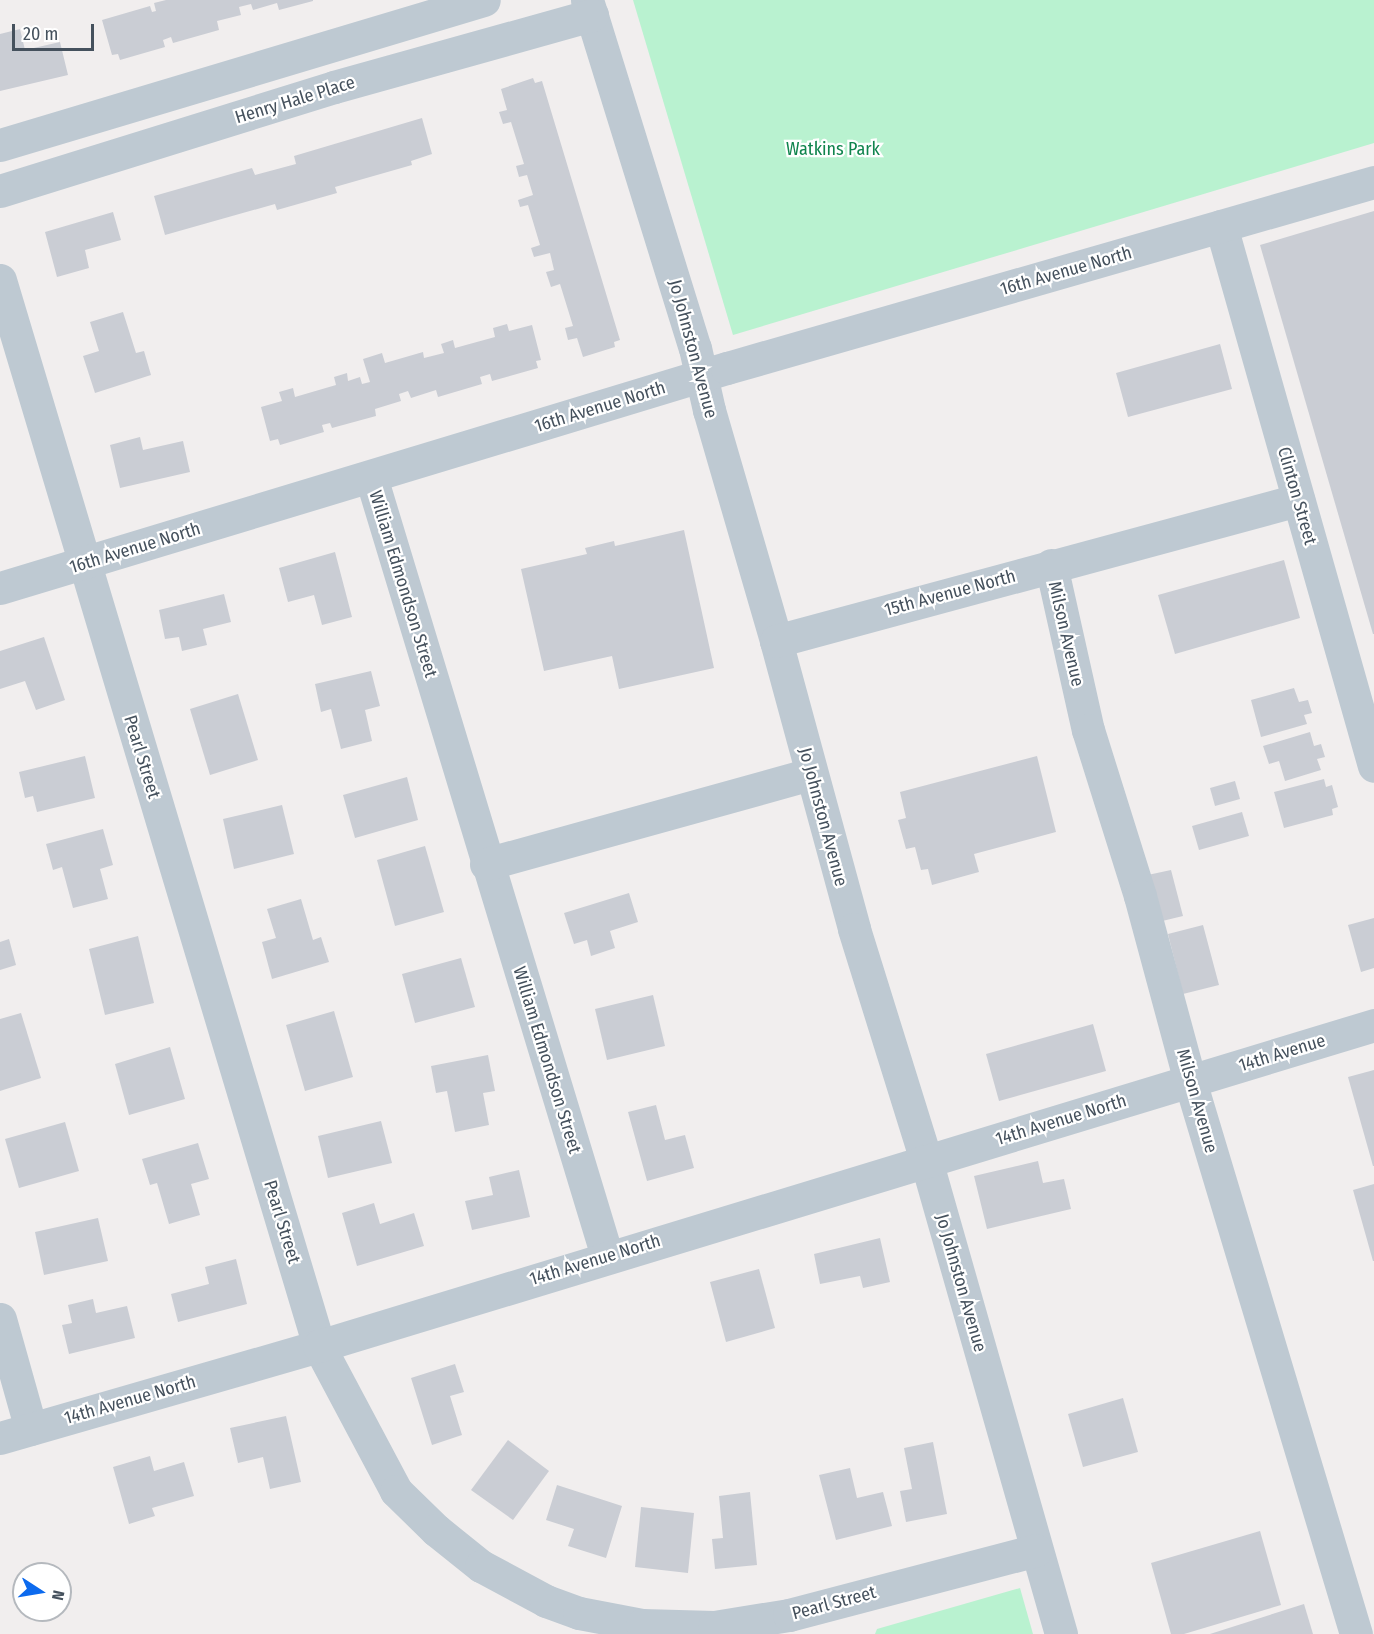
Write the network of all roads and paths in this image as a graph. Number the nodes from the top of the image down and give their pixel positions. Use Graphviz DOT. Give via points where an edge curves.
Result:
graph roads {
  1 [pos="484,0"];
  2 [pos="590,8"];
  3 [pos="0,145"];
  4 [pos="1374,182"];
  5 [pos="0,191"];
  6 [pos="1221,226"];
  7 [pos="0,280"];
  8 [pos="700,378"];
  9 [pos="371,477"];
  10 [pos="1298,500"];
  11 [pos="84,563"];
  12 [pos="1051,565"];
  13 [pos="0,588"];
  14 [pos="776,641"];
  15 [pos="1374,766"];
  16 [pos="811,774"];
  17 [pos="486,864"];
  18 [pos="1374,1025"];
  19 [pos="1190,1081"];
  20 [pos="926,1160"];
  21 [pos="607,1256"];
  22 [pos="0,1319"];
  23 [pos="319,1346"];
  24 [pos="31,1429"];
  25 [pos="0,1438"];
  26 [pos="1036,1550"];
  27 [pos="1061,1634"];
  28 [pos="1356,1634"];
  1 -- 3 [label="street"];
  2 -- 5 [label="street, Henry Hale Place"];
  2 -- 8 [label="street, Jo Johnston Avenue" via="695,348"];
  4 -- 6 [label="street, 16th Avenue North"];
  6 -- 8 [label="street, 16th Avenue North"];
  6 -- 10 [label="street, Clinton Street"];
  7 -- 11 [label="street, Pearl Street"];
  8 -- 9 [label="street, 16th Avenue North"];
  8 -- 14 [label="street, Jo Johnston Avenue"];
  9 -- 11 [label="street, 16th Avenue North"];
  9 -- 17 [label="street, William Edmondson Street"];
  10 -- 12 [label="street, 15th Avenue North"];
  10 -- 15 [label="street, Clinton Street"];
  11 -- 13 [label="street, 16th Avenue North"];
  11 -- 23 [label="street, Pearl Street"];
  12 -- 14 [label="street, 15th Avenue North"];
  12 -- 19 [label="street, Milson Avenue" via="1088,730 1140,896"];
  14 -- 16 [label="street, Jo Johnston Avenue"];
  16 -- 17 [label="street"];
  16 -- 20 [label="street, Jo Johnston Avenue" via="854,929"];
  17 -- 21 [label="street, William Edmondson Street"];
  18 -- 19 [label="street, 14th Avenue"];
  19 -- 20 [label="street, 14th Avenue North"];
  19 -- 28 [label="street, Milson Avenue"];
  20 -- 21 [label="street, 14th Avenue North"];
  20 -- 26 [label="street, Jo Johnston Avenue"];
  21 -- 23 [label="street, 14th Avenue North"];
  22 -- 24 [label="street"];
  23 -- 24 [label="street, 14th Avenue North"];
  23 -- 26 [label="street, Pearl Street" via="396,1491 481,1566 546,1601 579,1613 618,1622 680,1627 755,1622"];
  24 -- 25 [label="street, 14th Avenue North"];
  26 -- 27 [label="street, Jo Johnston Avenue"];
}
